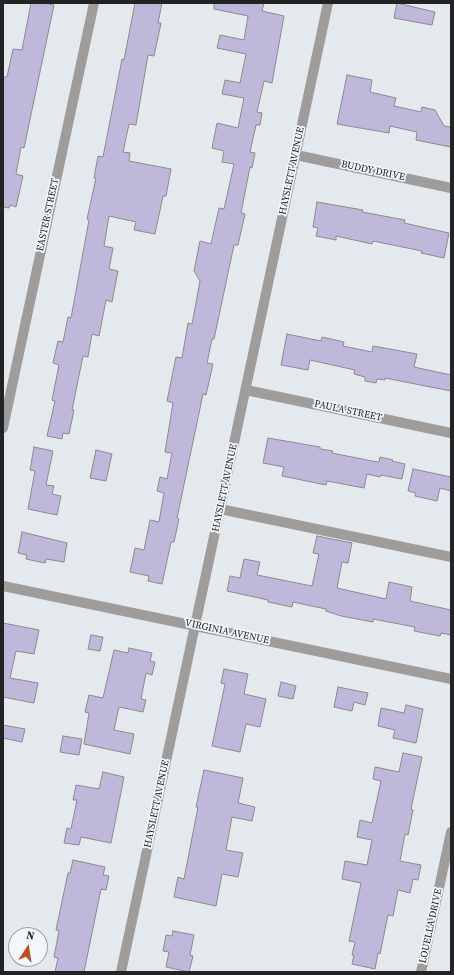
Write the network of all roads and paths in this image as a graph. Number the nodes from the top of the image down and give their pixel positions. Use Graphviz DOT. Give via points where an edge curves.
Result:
graph roads {
  1 [pos="94,3"];
  2 [pos="328,3"];
  3 [pos="296,155"];
  4 [pos="451,188"];
  5 [pos="246,390"];
  6 [pos="3,428"];
  7 [pos="451,433"];
  8 [pos="220,510"];
  9 [pos="451,557"];
  10 [pos="3,586"];
  11 [pos="195,626"];
  12 [pos="451,679"];
  13 [pos="451,832"];
  14 [pos="120,972"];
  15 [pos="421,972"];
  1 -- 6 [label="street, EASTER STREET"];
  2 -- 3 [label="street, HAYSLETT AVENUE"];
  3 -- 4 [label="street, BUDDY DRIVE"];
  3 -- 5 [label="street, HAYSLETT AVENUE"];
  5 -- 7 [label="street, PAULA STREET"];
  5 -- 8 [label="street, HAYSLETT AVENUE"];
  8 -- 9 [label="street"];
  8 -- 11 [label="street, HAYSLETT AVENUE"];
  10 -- 11 [label="street, VIRGINIA AVENUE"];
  11 -- 12 [label="street, VIRGINIA AVENUE"];
  11 -- 14 [label="street, HAYSLETT AVENUE"];
  13 -- 15 [label="street, LOUELLA DRIVE"];
}
